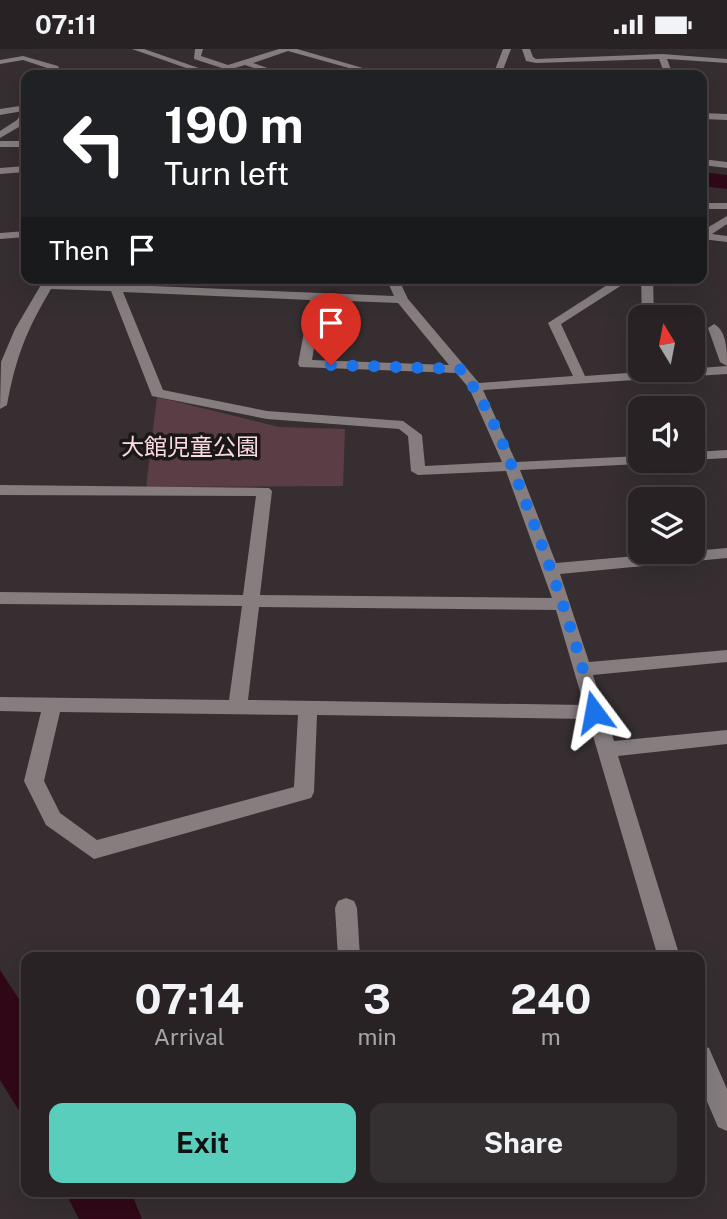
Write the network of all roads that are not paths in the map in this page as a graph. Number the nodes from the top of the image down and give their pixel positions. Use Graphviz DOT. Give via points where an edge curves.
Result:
graph roads {
  1 [pos="136,49"];
  2 [pos="161,49"];
  3 [pos="287,49"];
  4 [pos="507,49"];
  5 [pos="526,49"];
  6 [pos="0,50"];
  7 [pos="198,53"];
  8 [pos="662,56"];
  9 [pos="23,58"];
  10 [pos="727,61"];
  11 [pos="0,62"];
  12 [pos="246,63"];
  13 [pos="213,64"];
  14 [pos="196,69"];
  15 [pos="50,70"];
  16 [pos="192,70"];
  17 [pos="199,70"];
  18 [pos="268,70"];
  19 [pos="362,70"];
  20 [pos="500,70"];
  21 [pos="667,70"];
  22 [pos="21,111"];
  23 [pos="0,112"];
  24 [pos="707,116"];
  25 [pos="727,117"];
  26 [pos="21,123"];
  27 [pos="0,135"];
  28 [pos="0,144"];
  29 [pos="21,144"];
  30 [pos="707,162"];
  31 [pos="725,163"];
  32 [pos="21,169"];
  33 [pos="0,170"];
  34 [pos="707,206"];
  35 [pos="727,206"];
  36 [pos="727,219"];
  37 [pos="707,233"];
  38 [pos="21,234"];
  39 [pos="0,236"];
  40 [pos="707,237"];
  41 [pos="727,239"];
  42 [pos="48,284"];
  43 [pos="78,284"];
  44 [pos="394,284"];
  45 [pos="614,284"];
  46 [pos="647,284"];
  47 [pos="116,288"];
  48 [pos="317,296"];
  49 [pos="402,300"];
  50 [pos="648,305"];
  51 [pos="714,328"];
  52 [pos="727,362"];
  53 [pos="4,363"];
  54 [pos="460,369"];
  55 [pos="727,370"];
  56 [pos="580,378"];
  57 [pos="475,387"];
  58 [pos="0,405"];
  59 [pos="727,454"];
  60 [pos="705,455"];
  61 [pos="628,461"];
  62 [pos="512,468"];
  63 [pos="0,490"];
  64 [pos="727,553"];
  65 [pos="552,569"];
  66 [pos="0,598"];
  67 [pos="250,600"];
  68 [pos="563,604"];
  69 [pos="727,656"];
  70 [pos="584,669"];
  71 [pos="0,704"];
  72 [pos="52,705"];
  73 [pos="238,706"];
  74 [pos="308,707"];
  75 [pos="594,712"];
  76 [pos="727,737"];
  77 [pos="604,750"];
  78 [pos="346,908"];
  79 [pos="349,952"];
  80 [pos="667,952"];
  81 [pos="705,1071"];
  82 [pos="724,1106"];
  1 -- 14 [label="street"];
  2 -- 7 [label="street"];
  3 -- 12 [label="street"];
  3 -- 19 [label="street"];
  4 -- 20 [label="street"];
  5 -- 8 [label="street" via="529,59 536,61 592,63"];
  6 -- 9 [label="street"];
  7 -- 13 [label="street"];
  8 -- 10 [label="street"];
  8 -- 21 [label="street"];
  9 -- 11 [label="street"];
  9 -- 15 [label="street" via="55,68"];
  12 -- 13 [label="street" via="228,68"];
  12 -- 18 [label="street"];
  13 -- 14 [label="street"];
  14 -- 16 [label="street"];
  14 -- 17 [label="street"];
  22 -- 23 [label="street"];
  24 -- 25 [label="street"];
  26 -- 27 [label="street"];
  28 -- 29 [label="street"];
  30 -- 31 [label="street"];
  32 -- 33 [label="street"];
  34 -- 35 [label="street"];
  36 -- 37 [label="street"];
  38 -- 39 [label="street"];
  40 -- 41 [label="street"];
  42 -- 53 [label="street"];
  43 -- 47 [label="street"];
  44 -- 49 [label="street"];
  45 -- 56 [label="street" via="554,323"];
  46 -- 50 [label="street"];
  47 -- 48 [label="street"];
  47 -- 62 [label="street" via="157,393 267,415 403,425 415,435 418,471"];
  48 -- 49 [label="street"];
  48 -- 54 [label="street" via="305,364"];
  49 -- 54 [label="street"];
  51 -- 52 [label="street"];
  53 -- 58 [label="street"];
  54 -- 57 [label="street"];
  55 -- 56 [label="street"];
  56 -- 57 [label="street"];
  57 -- 62 [label="street"];
  59 -- 60 [label="street"];
  61 -- 62 [label="street"];
  62 -- 65 [label="street"];
  63 -- 67 [label="street" via="264,491"];
  64 -- 65 [label="street"];
  65 -- 68 [label="street"];
  66 -- 67 [label="street"];
  67 -- 68 [label="street"];
  67 -- 73 [label="street"];
  68 -- 70 [label="street"];
  69 -- 70 [label="street"];
  70 -- 75 [label="street"];
  71 -- 72 [label="street"];
  72 -- 73 [label="street"];
  72 -- 74 [label="street" via="34,781 53,819 94,851 304,792"];
  73 -- 74 [label="street"];
  74 -- 75 [label="street"];
  75 -- 77 [label="street"];
  76 -- 77 [label="street"];
  77 -- 80 [label="street"];
  78 -- 79 [label="street"];
  81 -- 82 [label="street"];
}
